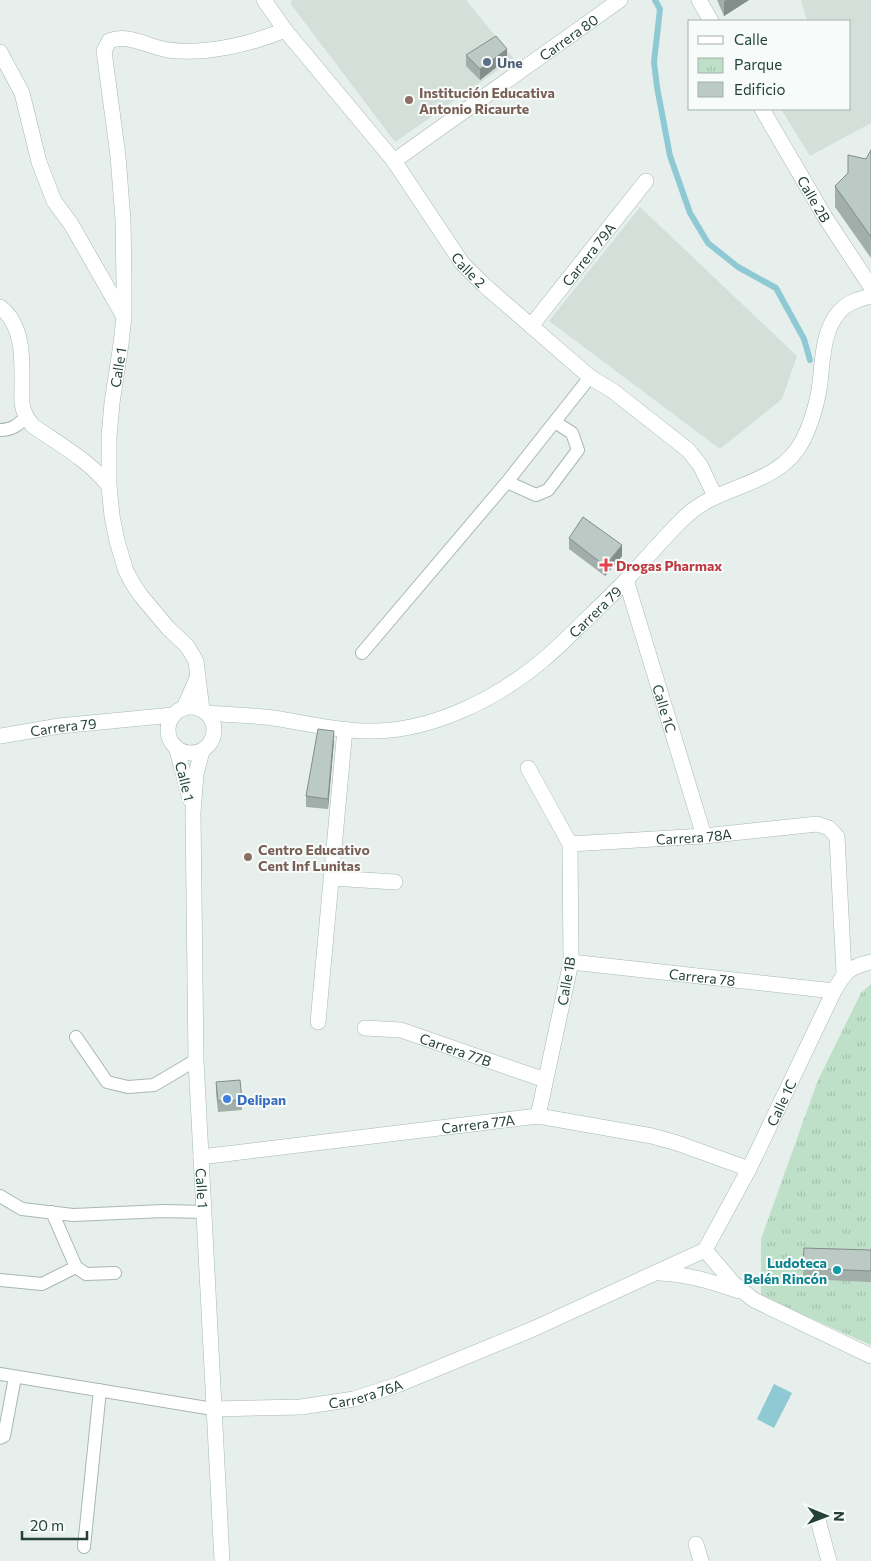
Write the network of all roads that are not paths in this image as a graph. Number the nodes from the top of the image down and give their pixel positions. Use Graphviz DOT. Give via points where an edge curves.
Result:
graph roads {
  1 [pos="264,0"];
  2 [pos="619,0"];
  3 [pos="699,0"];
  4 [pos="710,20"];
  5 [pos="285,30"];
  6 [pos="0,52"];
  7 [pos="763,110"];
  8 [pos="394,161"];
  9 [pos="646,181"];
  10 [pos="871,286"];
  11 [pos="871,296"];
  12 [pos="0,307"];
  13 [pos="124,316"];
  14 [pos="531,326"];
  15 [pos="590,377"];
  16 [pos="26,416"];
  17 [pos="555,422"];
  18 [pos="0,430"];
  19 [pos="507,482"];
  20 [pos="110,486"];
  21 [pos="715,496"];
  22 [pos="626,580"];
  23 [pos="362,653"];
  24 [pos="198,676"];
  25 [pos="178,711"];
  26 [pos="205,712"];
  27 [pos="247,716"];
  28 [pos="127,720"];
  29 [pos="345,729"];
  30 [pos="168,733"];
  31 [pos="0,736"];
  32 [pos="214,737"];
  33 [pos="177,750"];
  34 [pos="202,752"];
  35 [pos="528,768"];
  36 [pos="193,813"];
  37 [pos="704,836"];
  38 [pos="570,844"];
  39 [pos="332,878"];
  40 [pos="395,882"];
  41 [pos="572,962"];
  42 [pos="868,963"];
  43 [pos="844,973"];
  44 [pos="834,991"];
  45 [pos="318,1022"];
  46 [pos="365,1028"];
  47 [pos="76,1036"];
  48 [pos="196,1060"];
  49 [pos="545,1080"];
  50 [pos="538,1116"];
  51 [pos="201,1157"];
  52 [pos="749,1169"];
  53 [pos="0,1196"];
  54 [pos="52,1212"];
  55 [pos="204,1212"];
  56 [pos="706,1250"];
  57 [pos="76,1267"];
  58 [pos="115,1273"];
  59 [pos="656,1273"];
  60 [pos="0,1280"];
  61 [pos="743,1292"];
  62 [pos="871,1356"];
  63 [pos="0,1374"];
  64 [pos="15,1377"];
  65 [pos="100,1390"];
  66 [pos="213,1409"];
  67 [pos="0,1438"];
  68 [pos="818,1520"];
  69 [pos="696,1544"];
  70 [pos="84,1547"];
  71 [pos="222,1561"];
  72 [pos="701,1561"];
  73 [pos="829,1561"];
  1 -- 5 [label="street, Calle 2"];
  2 -- 8 [label="street, Carrera 80"];
  3 -- 4 [label="street"];
  5 -- 8 [label="street, Calle 2"];
  5 -- 13 [label="street, Calle 1" via="230,47 190,51 152,47 115,38 106,45 104,58 123,220"];
  6 -- 13 [label="street" via="22,94 54,201 71,224"];
  7 -- 10 [label="street, Calle 2B" via="825,217"];
  8 -- 14 [label="street, Calle 2" via="462,263"];
  9 -- 14 [label="street, Carrera 79A"];
  11 -- 21 [label="street, Carrera 79" via="848,304 832,323 813,418 802,442 786,463 765,477"];
  12 -- 16 [label="street" via="13,321 18,335 22,403"];
  13 -- 20 [label="street, Calle 1" via="111,412"];
  14 -- 15 [label="street, Calle 2"];
  15 -- 17 [label="lane"];
  15 -- 21 [label="street, Calle 2" via="613,391 688,450 700,465"];
  16 -- 18 [label="lane" via="14,427"];
  16 -- 20 [label="street" via="33,426 92,467"];
  17 -- 19 [label="lane"];
  17 -- 19 [label="lane" via="572,433 578,450 548,490 536,495"];
  19 -- 23 [label="lane"];
  20 -- 24 [label="street, Calle 1" via="112,516 126,571 141,596 187,646 196,660"];
  21 -- 22 [label="street, Carrera 79" via="685,516"];
  22 -- 29 [label="street, Carrera 79" via="543,660 490,696 457,712 404,729"];
  22 -- 37 [label="street, Calle 1C"];
  24 -- 25 [label="street"];
  24 -- 26 [label="street, Calle 1"];
  25 -- 26 [label="street" via="190,707"];
  25 -- 28 [label="street, Carrera 79"];
  25 -- 30 [label="street"];
  26 -- 27 [label="street, Carrera 79"];
  26 -- 32 [label="street" via="214,724"];
  27 -- 29 [label="street, Carrera 79"];
  27 -- 32 [label="street"];
  28 -- 30 [label="street, Carrera 79"];
  28 -- 31 [label="street, Carrera 79" via="59,726"];
  29 -- 39 [label="street"];
  30 -- 33 [label="street"];
  32 -- 34 [label="street"];
  33 -- 34 [label="street" via="189,754"];
  33 -- 36 [label="street, Calle 1"];
  34 -- 36 [label="street, Calle 1" via="196,774"];
  35 -- 38 [label="street"];
  36 -- 48 [label="street, Calle 1"];
  37 -- 38 [label="street, Carrera 78A"];
  37 -- 43 [label="street, Carrera 78A" via="817,824 829,828 837,837"];
  38 -- 41 [label="street, Calle 1B"];
  39 -- 40 [label="street"];
  39 -- 45 [label="street"];
  41 -- 44 [label="street, Carrera 78"];
  41 -- 49 [label="street, Calle 1B"];
  42 -- 43 [label="street"];
  43 -- 44 [label="street, Calle 1C"];
  44 -- 52 [label="street, Calle 1C"];
  46 -- 49 [label="street, Carrera 77B" via="401,1030"];
  47 -- 48 [label="lane" via="107,1082 128,1087 154,1086"];
  48 -- 51 [label="street, Calle 1"];
  49 -- 50 [label="street, Calle 1B"];
  50 -- 51 [label="street, Carrera 77A"];
  50 -- 52 [label="street, Carrera 77A" via="678,1142"];
  51 -- 55 [label="street, Calle 1"];
  52 -- 56 [label="street, Calle 1C"];
  53 -- 54 [label="lane" via="22,1209"];
  54 -- 55 [label="lane"];
  54 -- 57 [label="lane"];
  55 -- 66 [label="street, Calle 1"];
  56 -- 59 [label="street, Carrera 76A"];
  56 -- 61 [label="street"];
  57 -- 58 [label="lane" via="86,1274"];
  57 -- 60 [label="lane" via="42,1284"];
  59 -- 61 [label="street" via="705,1279"];
  59 -- 66 [label="street, Carrera 76A" via="533,1329 397,1385 354,1399 301,1407"];
  61 -- 62 [label="street"];
  63 -- 64 [label="lane, Carrera 76A"];
  64 -- 65 [label="lane, Carrera 76A"];
  64 -- 67 [label="lane" via="4,1436"];
  65 -- 66 [label="lane, Carrera 76A"];
  65 -- 70 [label="lane"];
  66 -- 71 [label="street, Calle 1"];
  68 -- 73 [label="street"];
  69 -- 72 [label="street"];
}
